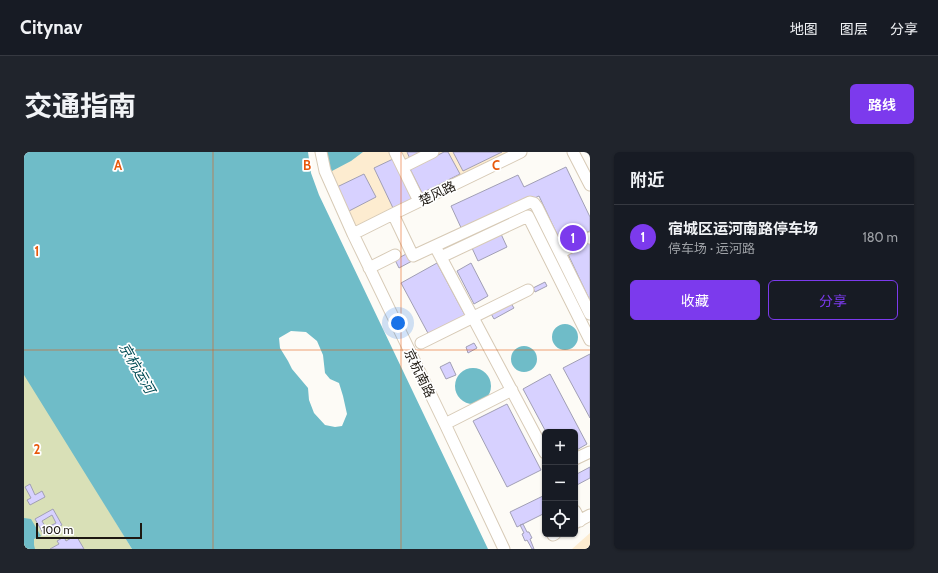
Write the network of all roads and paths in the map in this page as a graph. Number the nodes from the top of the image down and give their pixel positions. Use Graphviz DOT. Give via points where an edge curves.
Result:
graph roads {
  1 [pos="321,152"];
  2 [pos="395,152"];
  3 [pos="433,152"];
  4 [pos="521,152"];
  5 [pos="573,152"];
  6 [pos="402,167"];
  7 [pos="590,186"];
  8 [pos="419,201"];
  9 [pos="393,214"];
  10 [pos="353,234"];
  11 [pos="435,246"];
  12 [pos="574,246"];
  13 [pos="560,253"];
  14 [pos="395,255"];
  15 [pos="441,256"];
  16 [pos="369,268"];
  17 [pos="528,290"];
  18 [pos="590,314"];
  19 [pos="473,317"];
  20 [pos="590,340"];
  21 [pos="421,343"];
  22 [pos="512,390"];
  23 [pos="445,424"];
  24 [pos="542,447"];
  25 [pos="590,452"];
  26 [pos="578,458"];
  27 [pos="590,515"];
  28 [pos="578,518"];
  29 [pos="504,549"];
  1 -- 10 [label="street, 京杭南路" via="325,171"];
  2 -- 6 [label="street"];
  3 -- 6 [label="street"];
  4 -- 8 [label="street, 楚风路"];
  5 -- 7 [label="street"];
  6 -- 8 [label="street"];
  8 -- 9 [label="street, 楚风路"];
  9 -- 10 [label="street, 楚风路"];
  9 -- 11 [label="street" via="413,256"];
  10 -- 16 [label="street, 京杭南路"];
  11 -- 13 [label="street" via="530,202 537,207"];
  11 -- 15 [label="street"];
  12 -- 13 [label="street"];
  13 -- 18 [label="street"];
  14 -- 16 [label="street"];
  15 -- 19 [label="street"];
  15 -- 20 [label="street" via="528,216"];
  16 -- 23 [label="street, 京杭南路"];
  17 -- 19 [label="street"];
  19 -- 21 [label="street"];
  19 -- 22 [label="street"];
  22 -- 23 [label="street"];
  22 -- 24 [label="street"];
  23 -- 29 [label="street, 京杭南路"];
  25 -- 26 [label="street"];
  27 -- 28 [label="street"];
}
